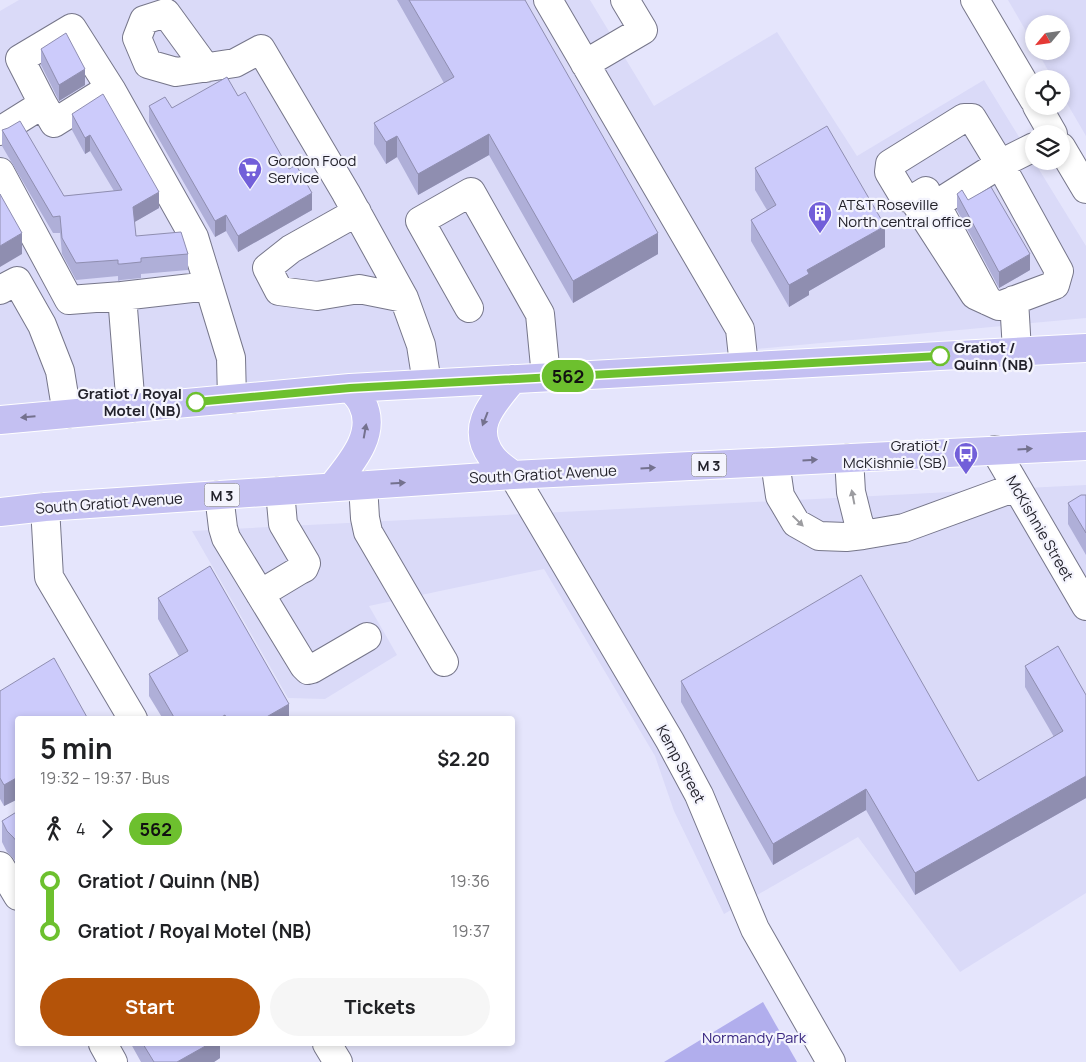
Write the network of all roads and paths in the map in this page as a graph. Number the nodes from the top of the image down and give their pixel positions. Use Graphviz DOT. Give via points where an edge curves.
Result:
graph roads {
  1 [pos="548,0"];
  2 [pos="626,0"];
  3 [pos="975,0"];
  4 [pos="586,64"];
  5 [pos="206,68"];
  6 [pos="1025,85"];
  7 [pos="110,88"];
  8 [pos="43,104"];
  9 [pos="0,131"];
  10 [pos="1025,149"];
  11 [pos="996,157"];
  12 [pos="1070,162"];
  13 [pos="0,172"];
  14 [pos="1086,189"];
  15 [pos="913,199"];
  16 [pos="357,212"];
  17 [pos="209,286"];
  18 [pos="0,290"];
  19 [pos="122,296"];
  20 [pos="404,298"];
  21 [pos="1001,301"];
  22 [pos="469,308"];
  23 [pos="1086,348"];
  24 [pos="1017,352"];
  25 [pos="744,366"];
  26 [pos="546,377"];
  27 [pos="513,379"];
  28 [pos="427,384"];
  29 [pos="350,388"];
  30 [pos="232,399"];
  31 [pos="131,408"];
  32 [pos="67,414"];
  33 [pos="0,420"];
  34 [pos="1086,446"];
  35 [pos="995,450"];
  36 [pos="849,458"];
  37 [pos="775,462"];
  38 [pos="512,475"];
  39 [pos="363,485"];
  40 [pos="332,487"];
  41 [pos="1016,487"];
  42 [pos="280,491"];
  43 [pos="219,495"];
  44 [pos="45,507"];
  45 [pos="0,512"];
  46 [pos="863,535"];
  47 [pos="260,594"];
  48 [pos="1086,606"];
  49 [pos="367,638"];
  50 [pos="444,662"];
  51 [pos="131,716"];
  52 [pos="0,866"];
  53 [pos="15,891"];
  54 [pos="104,1046"];
  55 [pos="328,1046"];
  56 [pos="113,1062"];
  57 [pos="338,1062"];
  58 [pos="830,1062"];
  1 -- 4 [label="street"];
  2 -- 4 [label="street" via="643,30"];
  3 -- 6 [label="street"];
  4 -- 25 [label="street" via="740,329"];
  5 -- 16 [label="street" via="236,63 261,49"];
  7 -- 8 [label="street" via="54,122"];
  7 -- 8 [label="street" via="72,28 20,59"];
  7 -- 17 [label="street" via="194,237"];
  8 -- 9 [label="street"];
  10 -- 11 [label="street"];
  11 -- 15 [label="street"];
  11 -- 15 [label="street" via="972,118 964,118 890,164 889,172 904,197"];
  11 -- 21 [label="street" via="940,202 938,210"];
  11 -- 21 [label="street" via="1059,271 1055,285"];
  12 -- 14 [label="street"];
  13 -- 19 [label="street" via="69,300"];
  15 -- 21 [label="street" via="975,295"];
  16 -- 20 [label="street"];
  16 -- 20 [label="street" via="291,249 267,268 279,291 317,296 358,288"];
  17 -- 19 [label="street"];
  17 -- 30 [label="street" via="231,358"];
  18 -- 32 [label="street" via="17,281 42,326 60,372"];
  19 -- 31 [label="street"];
  20 -- 28 [label="street" via="421,345"];
  21 -- 24 [label="street"];
  22 -- 26 [label="street" via="420,221 471,192 540,314"];
  23 -- 24 [label="main road"];
  24 -- 25 [label="main road"];
  25 -- 26 [label="main road"];
  26 -- 27 [label="main road"];
  27 -- 28 [label="main road"];
  27 -- 38 [label="main road, one-way" via="489,410 482,427 484,444 493,458"];
  28 -- 29 [label="main road"];
  29 -- 30 [label="main road"];
  40 -- 29 [label="main road, one-way" via="352,462 367,427 362,402"];
  30 -- 31 [label="main road"];
  31 -- 32 [label="main road"];
  32 -- 33 [label="main road, one-way"];
  35 -- 34 [label="main road, South Gratiot Avenue / M 3, one-way"];
  35 -- 36 [label="main road, South Gratiot Avenue / M 3"];
  35 -- 41 [label="street, McKishnie Street"];
  37 -- 36 [label="main road, South Gratiot Avenue / M 3, one-way"];
  46 -- 36 [label="street, one-way" via="851,492"];
  38 -- 37 [label="main road, South Gratiot Avenue / M 3, one-way"];
  37 -- 46 [label="street, one-way" via="780,496 796,523 819,536"];
  39 -- 38 [label="main road, South Gratiot Avenue / M 3, one-way"];
  38 -- 58 [label="street, Kemp Street" via="670,740 699,795 755,930"];
  39 -- 40 [label="main road, South Gratiot Avenue / M 3"];
  39 -- 50 [label="street" via="368,532"];
  40 -- 42 [label="main road, South Gratiot Avenue / M 3"];
  41 -- 46 [label="street" via="904,528"];
  41 -- 48 [label="street, McKishnie Street"];
  42 -- 43 [label="main road, South Gratiot Avenue / M 3"];
  42 -- 47 [label="street" via="283,524 306,563 304,568"];
  43 -- 44 [label="main road, South Gratiot Avenue / M 3"];
  43 -- 47 [label="street" via="226,538"];
  44 -- 45 [label="main road, South Gratiot Avenue / M 3"];
  44 -- 51 [label="street" via="49,576"];
  47 -- 49 [label="street" via="308,670"];
  52 -- 53 [label="street"];
  54 -- 56 [label="street"];
  55 -- 57 [label="street"];
}
